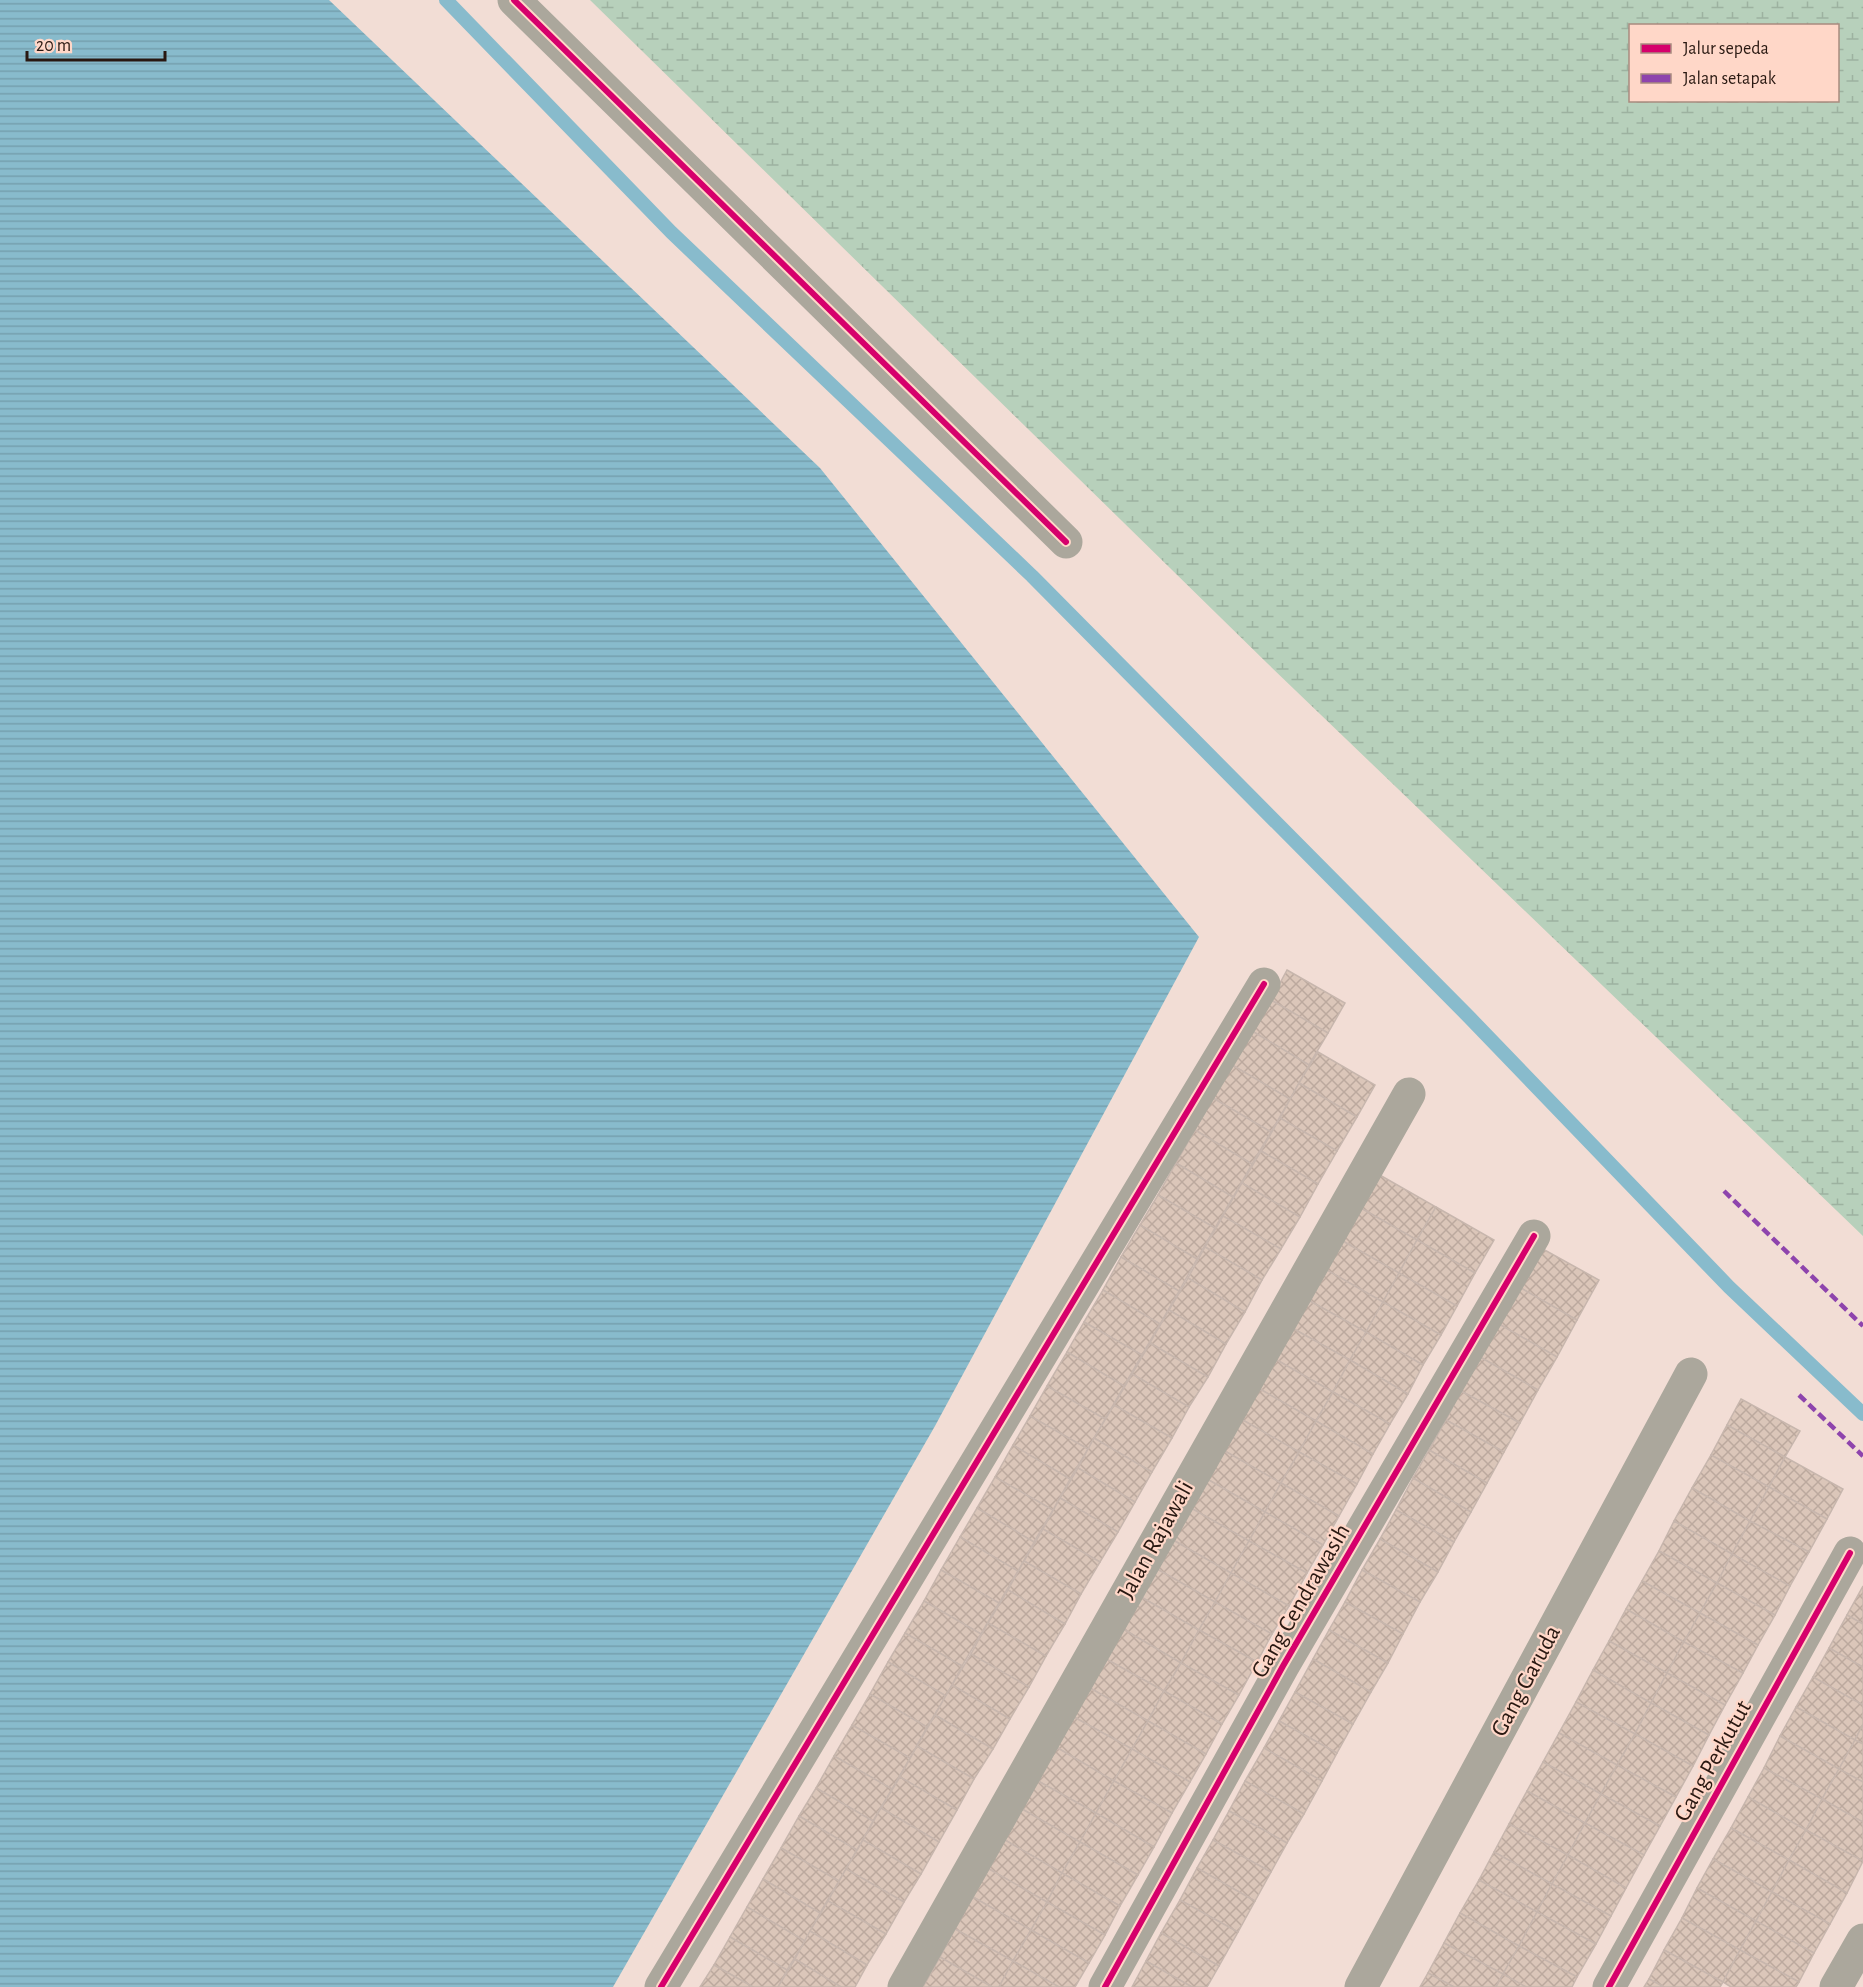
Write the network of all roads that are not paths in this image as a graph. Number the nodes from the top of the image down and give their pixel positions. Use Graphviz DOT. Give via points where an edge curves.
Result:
graph roads {
  1 [pos="514,0"];
  2 [pos="1066,542"];
  3 [pos="1264,984"];
  4 [pos="1409,1094"];
  5 [pos="1534,1236"];
  6 [pos="1691,1374"];
  7 [pos="1850,1553"];
  8 [pos="1863,1940"];
  9 [pos="661,1987"];
  10 [pos="904,1987"];
  11 [pos="1105,1987"];
  12 [pos="1360,1987"];
  13 [pos="1609,1987"];
  14 [pos="1836,1987"];
  1 -- 2 [label="street"];
  3 -- 9 [label="street"];
  4 -- 10 [label="street, Jalan Rajawali"];
  5 -- 11 [label="street, Gang Cendrawasih" via="1283,1666"];
  6 -- 12 [label="street, Gang Garuda"];
  7 -- 13 [label="street, Gang Perkutut"];
  8 -- 14 [label="street"];
}
